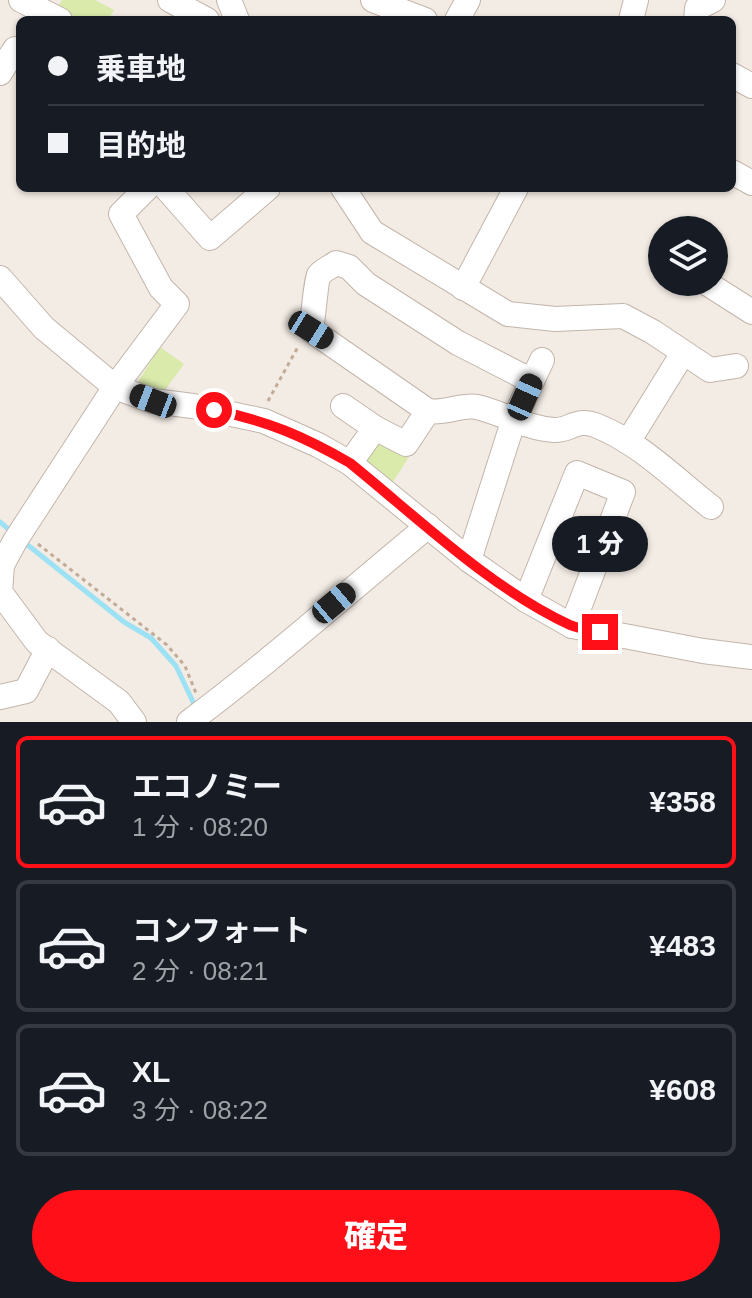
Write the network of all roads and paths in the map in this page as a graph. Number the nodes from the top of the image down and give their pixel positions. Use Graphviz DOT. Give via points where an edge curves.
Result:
graph roads {
  1 [pos="21,0"];
  2 [pos="170,0"];
  3 [pos="373,0"];
  4 [pos="713,0"];
  5 [pos="52,16"];
  6 [pos="200,16"];
  7 [pos="415,16"];
  8 [pos="696,16"];
  9 [pos="12,47"];
  10 [pos="0,73"];
  11 [pos="143,192"];
  12 [pos="170,192"];
  13 [pos="263,192"];
  14 [pos="346,192"];
  15 [pos="514,192"];
  16 [pos="372,232"];
  17 [pos="349,267"];
  18 [pos="0,278"];
  19 [pos="463,288"];
  20 [pos="727,296"];
  21 [pos="752,312"];
  22 [pos="311,330"];
  23 [pos="683,353"];
  24 [pos="736,366"];
  25 [pos="115,387"];
  26 [pos="343,406"];
  27 [pos="428,411"];
  28 [pos="264,421"];
  29 [pos="513,422"];
  30 [pos="375,428"];
  31 [pos="628,442"];
  32 [pos="350,463"];
  33 [pos="711,507"];
  34 [pos="428,526"];
  35 [pos="22,531"];
  36 [pos="469,560"];
  37 [pos="526,600"];
  38 [pos="572,626"];
  39 [pos="48,649"];
  40 [pos="752,657"];
  41 [pos="0,697"];
  42 [pos="197,716"];
  43 [pos="134,722"];
  1 -- 5 [label="street"];
  2 -- 6 [label="street"];
  3 -- 7 [label="street"];
  4 -- 8 [label="street" via="697,8"];
  9 -- 10 [label="street"];
  11 -- 25 [label="street" via="121,214 161,288 177,304"];
  12 -- 13 [label="street" via="210,238"];
  14 -- 16 [label="street"];
  15 -- 19 [label="street"];
  16 -- 17 [label="street"];
  16 -- 19 [label="street"];
  17 -- 22 [label="street" via="336,263 320,273"];
  17 -- 29 [label="street" via="366,284 458,343 537,370"];
  18 -- 25 [label="street" via="44,328"];
  19 -- 23 [label="street" via="508,314 555,319 623,316"];
  20 -- 21 [label="street"];
  22 -- 27 [label="street"];
  22 -- 28 [label="path" via="269,395"];
  23 -- 24 [label="street" via="710,370"];
  23 -- 31 [label="street"];
  25 -- 28 [label="street" via="153,401"];
  25 -- 35 [label="street"];
  26 -- 30 [label="street"];
  27 -- 29 [label="street" via="475,406"];
  27 -- 30 [label="street" via="406,444"];
  28 -- 32 [label="street"];
  29 -- 31 [label="street" via="557,430 578,422 593,424"];
  29 -- 36 [label="street"];
  30 -- 32 [label="street"];
  31 -- 33 [label="street"];
  32 -- 34 [label="street"];
  34 -- 36 [label="street"];
  34 -- 42 [label="street"];
  35 -- 39 [label="street" via="2,565 0,592"];
  35 -- 42 [label="path" via="167,645 185,666"];
  36 -- 37 [label="street"];
  37 -- 38 [label="street"];
  37 -- 38 [label="street" via="577,473 623,492"];
  38 -- 40 [label="street"];
  39 -- 41 [label="street" via="26,691"];
  39 -- 43 [label="street" via="119,702"];
}
